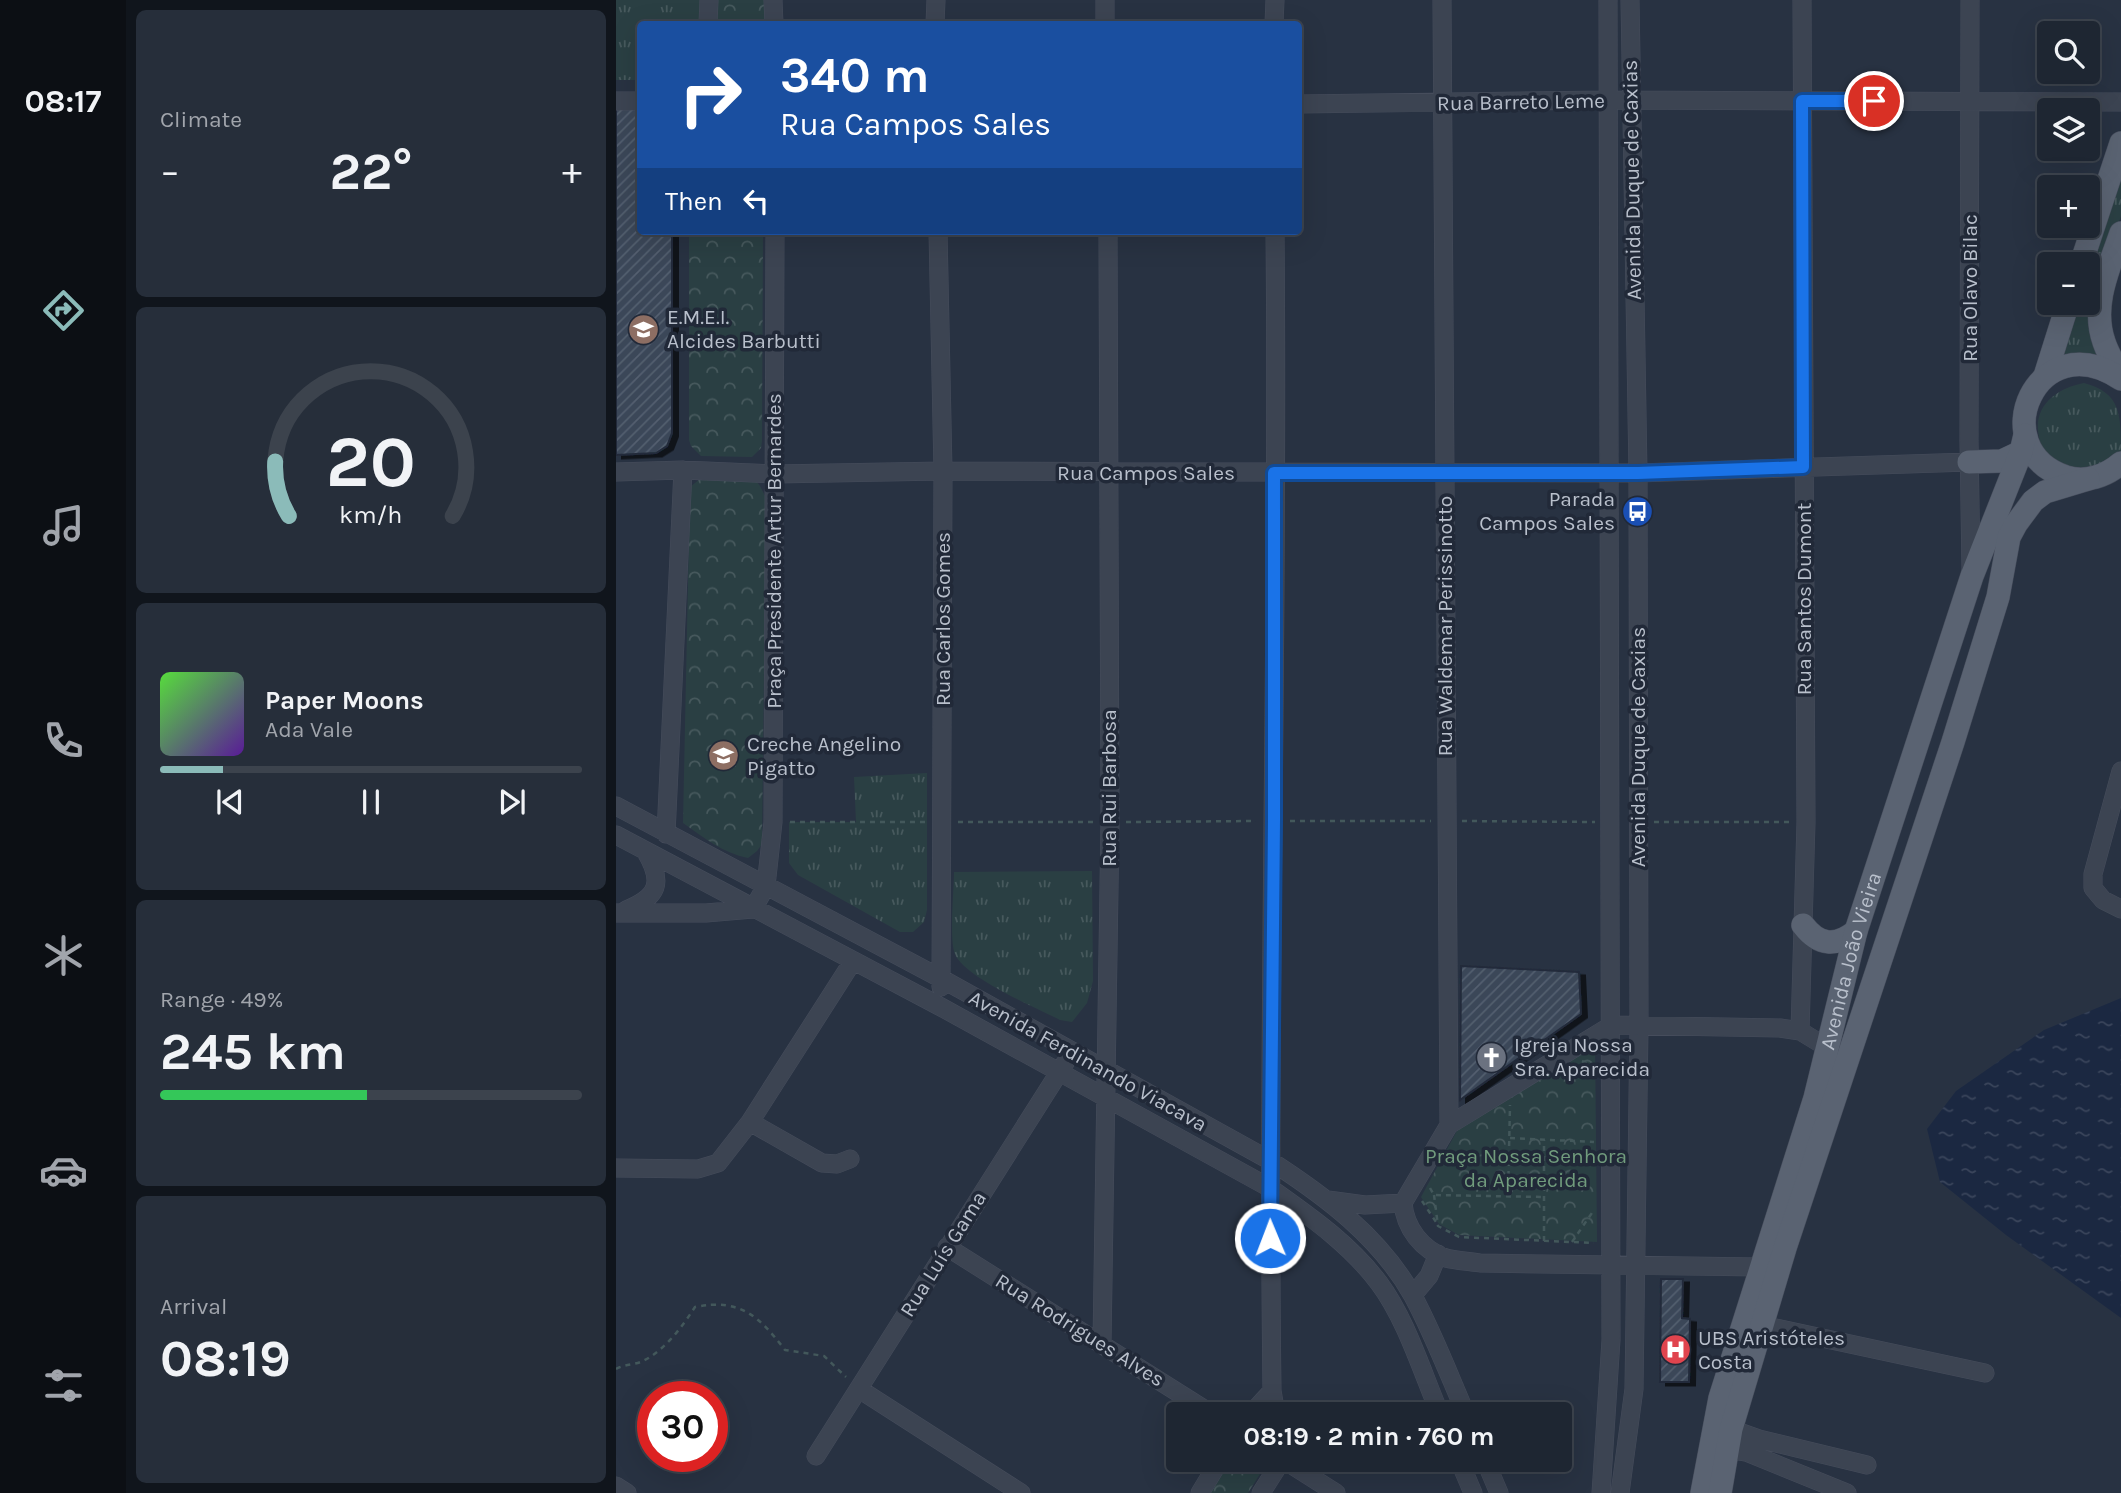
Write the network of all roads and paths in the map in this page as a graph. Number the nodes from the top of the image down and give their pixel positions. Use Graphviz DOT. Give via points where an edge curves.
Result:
graph roads {
  1 [pos="709,0"];
  2 [pos="774,0"];
  3 [pos="936,0"];
  4 [pos="1105,0"];
  5 [pos="1275,0"];
  6 [pos="1442,0"];
  7 [pos="1608,0"];
  8 [pos="1630,0"];
  9 [pos="1802,0"];
  10 [pos="1970,0"];
  11 [pos="708,21"];
  12 [pos="774,21"];
  13 [pos="935,21"];
  14 [pos="1105,21"];
  15 [pos="1274,21"];
  16 [pos="1608,100"];
  17 [pos="616,101"];
  18 [pos="637,101"];
  19 [pos="1630,101"];
  20 [pos="1802,101"];
  21 [pos="1970,102"];
  22 [pos="2121,102"];
  23 [pos="1442,103"];
  24 [pos="1302,104"];
  25 [pos="2121,142"];
  26 [pos="2121,233"];
  27 [pos="775,235"];
  28 [pos="938,235"];
  29 [pos="1108,235"];
  30 [pos="1275,235"];
  31 [pos="2085,252"];
  32 [pos="2064,315"];
  33 [pos="2045,376"];
  34 [pos="2121,378"];
  35 [pos="2023,444"];
  36 [pos="1969,462"];
  37 [pos="1803,467"];
  38 [pos="2119,467"];
  39 [pos="682,470"];
  40 [pos="943,471"];
  41 [pos="616,472"];
  42 [pos="1609,472"];
  43 [pos="1109,473"];
  44 [pos="1274,473"];
  45 [pos="1444,473"];
  46 [pos="1638,473"];
  47 [pos="775,474"];
  48 [pos="2088,479"];
  49 [pos="1972,576"];
  50 [pos="2121,771"];
  51 [pos="616,795"];
  52 [pos="621,809"];
  53 [pos="666,834"];
  54 [pos="616,835"];
  55 [pos="646,852"];
  56 [pos="766,886"];
  57 [pos="753,909"];
  58 [pos="2121,909"];
  59 [pos="617,913"];
  60 [pos="1803,925"];
  61 [pos="1856,931"];
  62 [pos="853,961"];
  63 [pos="942,979"];
  64 [pos="941,1007"];
  65 [pos="1612,1025"];
  66 [pos="1639,1026"];
  67 [pos="1800,1031"];
  68 [pos="1828,1048"];
  69 [pos="1072,1052"];
  70 [pos="1597,1058"];
  71 [pos="1597,1068"];
  72 [pos="1105,1071"];
  73 [pos="1059,1072"];
  74 [pos="1106,1096"];
  75 [pos="1510,1103"];
  76 [pos="750,1122"];
  77 [pos="1449,1125"];
  78 [pos="1510,1138"];
  79 [pos="1544,1140"];
  80 [pos="1597,1142"];
  81 [pos="850,1159"];
  82 [pos="1269,1160"];
  83 [pos="616,1168"];
  84 [pos="1427,1183"];
  85 [pos="1270,1188"];
  86 [pos="1434,1195"];
  87 [pos="1508,1196"];
  88 [pos="1544,1197"];
  89 [pos="1328,1200"];
  90 [pos="1411,1200"];
  91 [pos="1598,1217"];
  92 [pos="1438,1226"];
  93 [pos="1544,1241"];
  94 [pos="1572,1242"];
  95 [pos="1598,1243"];
  96 [pos="947,1247"];
  97 [pos="1438,1254"];
  98 [pos="1611,1264"];
  99 [pos="1635,1264"];
  100 [pos="1760,1267"];
  101 [pos="1412,1295"];
  102 [pos="1762,1325"];
  103 [pos="1102,1344"];
  104 [pos="616,1369"];
  105 [pos="1984,1373"];
  106 [pos="859,1389"];
  107 [pos="1272,1391"];
  108 [pos="1193,1402"];
  109 [pos="1262,1402"];
  110 [pos="1274,1402"];
  111 [pos="1435,1402"];
  112 [pos="1461,1402"];
  113 [pos="1729,1439"];
  114 [pos="816,1456"];
  115 [pos="1867,1465"];
  116 [pos="1213,1472"];
  117 [pos="1275,1472"];
  118 [pos="1302,1472"];
  119 [pos="1464,1472"];
  120 [pos="1490,1472"];
  121 [pos="616,1486"];
  122 [pos="626,1493"];
  123 [pos="1021,1493"];
  124 [pos="1200,1493"];
  125 [pos="1261,1493"];
  126 [pos="1336,1493"];
  127 [pos="1473,1493"];
  128 [pos="1499,1493"];
  129 [pos="1601,1493"];
  130 [pos="1620,1493"];
  131 [pos="1702,1493"];
  132 [pos="1720,1493"];
  133 [pos="1847,1493"];
  1 -- 11 [label="street"];
  2 -- 12 [label="street"];
  3 -- 13 [label="street"];
  4 -- 14 [label="street"];
  5 -- 15 [label="street"];
  6 -- 23 [label="street, Rua Waldemar Perissinotto"];
  7 -- 16 [label="street, Avenida Duque de Caxias"];
  8 -- 19 [label="street, Avenida Duque de Caxias"];
  9 -- 20 [label="street, Rua Santos Dumont"];
  10 -- 21 [label="street, Rua Olavo Bilac"];
  16 -- 19 [label="street, Rua Barreto Leme"];
  16 -- 23 [label="street, Rua Barreto Leme"];
  16 -- 42 [label="street, Avenida Duque de Caxias"];
  17 -- 18 [label="street"];
  19 -- 20 [label="street, Rua Barreto Leme"];
  19 -- 46 [label="street, Avenida Duque de Caxias"];
  20 -- 21 [label="street, Rua Barreto Leme"];
  20 -- 37 [label="street, Rua Santos Dumont"];
  21 -- 22 [label="street, Rua Barreto Leme"];
  21 -- 36 [label="street, Rua Olavo Bilac"];
  23 -- 24 [label="street, Rua Barreto Leme"];
  23 -- 45 [label="street, Rua Waldemar Perissinotto"];
  25 -- 31 [label="main road"];
  26 -- 34 [label="main road" via="2099,301 2104,343"];
  27 -- 47 [label="street, Praça Presidente Artur Bernardes"];
  28 -- 40 [label="street, Rua Carlos Gomes"];
  29 -- 43 [label="street, Rua Rui Barbosa"];
  30 -- 44 [label="street"];
  32 -- 33 [label="main road"];
  33 -- 34 [label="main road" via="2084,363"];
  33 -- 35 [label="main road, Avenida João Vieira" via="2031,393 2024,414"];
  35 -- 36 [label="main road" via="2002,461"];
  35 -- 48 [label="main road" via="2049,468"];
  35 -- 49 [label="main road, Avenida João Vieira"];
  36 -- 37 [label="street, Rua Campos Sales"];
  36 -- 49 [label="street, Rua Olavo Bilac"];
  37 -- 46 [label="street, Rua Campos Sales"];
  37 -- 60 [label="street, Rua Santos Dumont"];
  38 -- 48 [label="main road, Avenida João Vieira"];
  39 -- 41 [label="street, Rua Campos Sales"];
  39 -- 47 [label="street, Rua Campos Sales"];
  39 -- 53 [label="street"];
  40 -- 43 [label="street, Rua Campos Sales"];
  40 -- 47 [label="street, Rua Campos Sales"];
  40 -- 63 [label="street, Rua Carlos Gomes"];
  42 -- 45 [label="street, Rua Campos Sales"];
  42 -- 46 [label="street, Rua Campos Sales"];
  42 -- 65 [label="street, Avenida Duque de Caxias"];
  43 -- 44 [label="street, Rua Campos Sales"];
  43 -- 72 [label="street, Rua Rui Barbosa"];
  44 -- 45 [label="street, Rua Campos Sales"];
  44 -- 82 [label="street"];
  45 -- 77 [label="street, Rua Waldemar Perissinotto"];
  46 -- 66 [label="street, Avenida Duque de Caxias"];
  47 -- 56 [label="street, Praça Presidente Artur Bernardes" via="773,822"];
  48 -- 102 [label="main road, Avenida João Vieira" via="2045,492 2033,501 2009,537 1998,597 1953,742"];
  49 -- 61 [label="main road, Avenida João Vieira"];
  50 -- 58 [label="street" via="2093,874 2093,888 2103,900"];
  51 -- 52 [label="street"];
  52 -- 53 [label="street, Avenida Ferdinando Viacava"];
  53 -- 56 [label="street, Avenida Ferdinando Viacava"];
  54 -- 55 [label="street, Avenida Ferdinando Viacava"];
  55 -- 57 [label="street, Avenida Ferdinando Viacava"];
  55 -- 59 [label="street" via="656,875 654,891 649,899"];
  56 -- 57 [label="street, Praça Presidente Artur Bernardes"];
  56 -- 63 [label="street, Avenida Ferdinando Viacava"];
  57 -- 59 [label="street"];
  57 -- 62 [label="street, Avenida Ferdinando Viacava"];
  60 -- 61 [label="main road" via="1817,940 1827,942"];
  60 -- 67 [label="street, Rua Santos Dumont"];
  61 -- 68 [label="main road, Avenida João Vieira"];
  62 -- 64 [label="street, Avenida Ferdinando Viacava"];
  62 -- 76 [label="street"];
  63 -- 64 [label="street, Rua Carlos Gomes"];
  63 -- 69 [label="street, Avenida Ferdinando Viacava"];
  64 -- 73 [label="street, Avenida Ferdinando Viacava"];
  65 -- 66 [label="street"];
  65 -- 77 [label="street"];
  65 -- 98 [label="street, Avenida Duque de Caxias"];
  66 -- 67 [label="street"];
  66 -- 99 [label="street, Avenida Duque de Caxias"];
  67 -- 68 [label="street"];
  68 -- 100 [label="main road, Avenida João Vieira"];
  69 -- 72 [label="street, Avenida Ferdinando Viacava"];
  69 -- 73 [label="street, Rua Luís Gama"];
  70 -- 71 [label="path"];
  72 -- 74 [label="street, Rua Rui Barbosa"];
  72 -- 82 [label="street, Avenida Ferdinando Viacava"];
  73 -- 74 [label="street, Avenida Ferdinando Viacava"];
  73 -- 96 [label="street, Rua Luís Gama"];
  74 -- 85 [label="street, Avenida Ferdinando Viacava"];
  74 -- 103 [label="street, Rua Rui Barbosa"];
  75 -- 78 [label="path"];
  76 -- 81 [label="street" via="822,1163"];
  76 -- 83 [label="street" via="718,1163 698,1169"];
  77 -- 90 [label="street"];
  78 -- 79 [label="path"];
  78 -- 87 [label="path"];
  79 -- 80 [label="path"];
  79 -- 88 [label="path"];
  82 -- 85 [label="street"];
  82 -- 89 [label="street, Avenida Ferdinando Viacava"];
  84 -- 86 [label="path"];
  85 -- 107 [label="street"];
  85 -- 111 [label="street, Avenida Ferdinando Viacava" via="1319,1223 1380,1284"];
  86 -- 87 [label="path"];
  86 -- 92 [label="path"];
  87 -- 88 [label="path"];
  88 -- 93 [label="path"];
  89 -- 90 [label="street" via="1365,1205"];
  89 -- 101 [label="street, Avenida Ferdinando Viacava" via="1357,1225"];
  90 -- 92 [label="path"];
  90 -- 97 [label="street" via="1404,1216 1412,1233"];
  91 -- 94 [label="path" via="1598,1204"];
  92 -- 93 [label="path" via="1459,1237"];
  93 -- 94 [label="path"];
  94 -- 95 [label="path"];
  96 -- 103 [label="street, Rua Rodrigues Alves"];
  96 -- 106 [label="street, Rua Luís Gama"];
  97 -- 98 [label="street" via="1480,1262"];
  97 -- 101 [label="street" via="1429,1276"];
  98 -- 99 [label="street"];
  98 -- 129 [label="street, Avenida Duque de Caxias"];
  99 -- 100 [label="street"];
  99 -- 130 [label="street, Avenida Duque de Caxias" via="1634,1389"];
  100 -- 131 [label="main road, Avenida João Vieira" via="1720,1398"];
  101 -- 112 [label="street, Avenida Ferdinando Viacava"];
  102 -- 105 [label="street"];
  102 -- 113 [label="main road, Avenida João Vieira"];
  103 -- 108 [label="street, Rua Rodrigues Alves"];
  104 -- 106 [label="path" via="642,1362 663,1346 695,1307 716,1303 742,1308 767,1326 785,1350 824,1356"];
  106 -- 114 [label="street, Rua Luís Gama"];
  106 -- 123 [label="street"];
  107 -- 109 [label="street"];
  107 -- 110 [label="street"];
  113 -- 115 [label="street" via="1759,1439"];
  113 -- 132 [label="main road, Avenida João Vieira"];
  113 -- 133 [label="street" via="1746,1452"];
  116 -- 124 [label="street"];
  117 -- 125 [label="street"];
  118 -- 126 [label="street"];
  119 -- 127 [label="street"];
  120 -- 128 [label="street"];
  121 -- 122 [label="street"];
}
